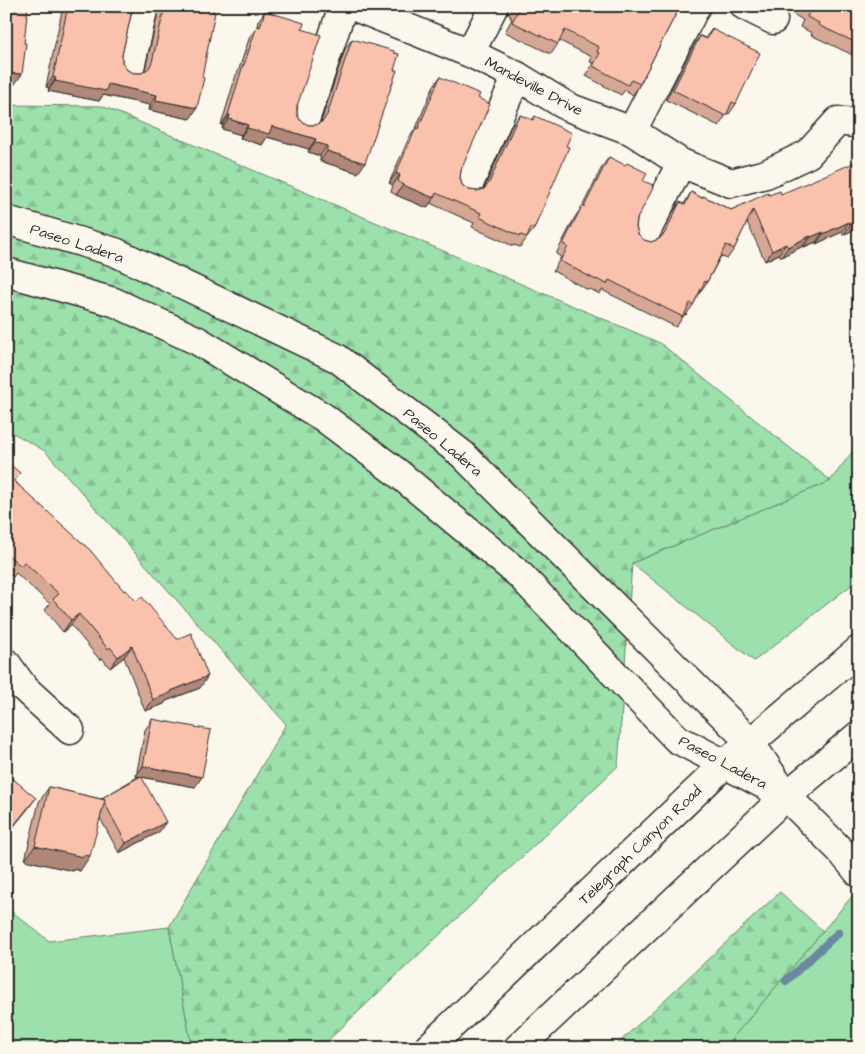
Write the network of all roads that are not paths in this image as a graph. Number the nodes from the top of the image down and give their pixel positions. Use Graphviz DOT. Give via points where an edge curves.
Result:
graph roads {
  1 [pos="144,6"];
  2 [pos="343,6"];
  3 [pos="353,6"];
  4 [pos="494,6"];
  5 [pos="696,6"];
  6 [pos="745,6"];
  7 [pos="773,20"];
  8 [pos="470,53"];
  9 [pos="130,68"];
  10 [pos="517,76"];
  11 [pos="305,120"];
  12 [pos="849,122"];
  13 [pos="632,131"];
  14 [pos="681,163"];
  15 [pos="468,186"];
  16 [pos="6,220"];
  17 [pos="644,236"];
  18 [pos="6,272"];
  19 [pos="859,650"];
  20 [pos="6,663"];
  21 [pos="70,730"];
  22 [pos="859,735"];
  23 [pos="750,742"];
  24 [pos="726,764"];
  25 [pos="786,796"];
  26 [pos="859,873"];
  27 [pos="428,1048"];
  28 [pos="518,1048"];
  1 -- 9 [label="main road"];
  2 -- 11 [label="main road"];
  3 -- 8 [label="main road, Mandeville Drive"];
  4 -- 8 [label="main road"];
  5 -- 13 [label="main road"];
  6 -- 7 [label="main road"];
  8 -- 10 [label="main road, Mandeville Drive"];
  10 -- 13 [label="main road, Mandeville Drive" via="568,107"];
  10 -- 15 [label="main road"];
  12 -- 14 [label="main road, Mandeville Drive" via="808,154 766,174 731,183"];
  13 -- 14 [label="main road, Mandeville Drive"];
  14 -- 17 [label="main road"];
  16 -- 23 [label="main road, Paseo Ladera" via="115,252 337,358 462,454"];
  18 -- 24 [label="main road, Paseo Ladera" via="114,302 198,342 323,417 399,474 519,574 677,740"];
  19 -- 23 [label="main road, Telegraph Canyon Road"];
  20 -- 21 [label="main road" via="24,688"];
  22 -- 25 [label="main road"];
  23 -- 24 [label="main road, Telegraph Canyon Road"];
  23 -- 25 [label="main road, Paseo Ladera"];
  24 -- 25 [label="main road, Paseo Ladera"];
  24 -- 27 [label="main road, Telegraph Canyon Road"];
  25 -- 26 [label="main road, Paseo Ladera"];
  25 -- 28 [label="main road"];
}
